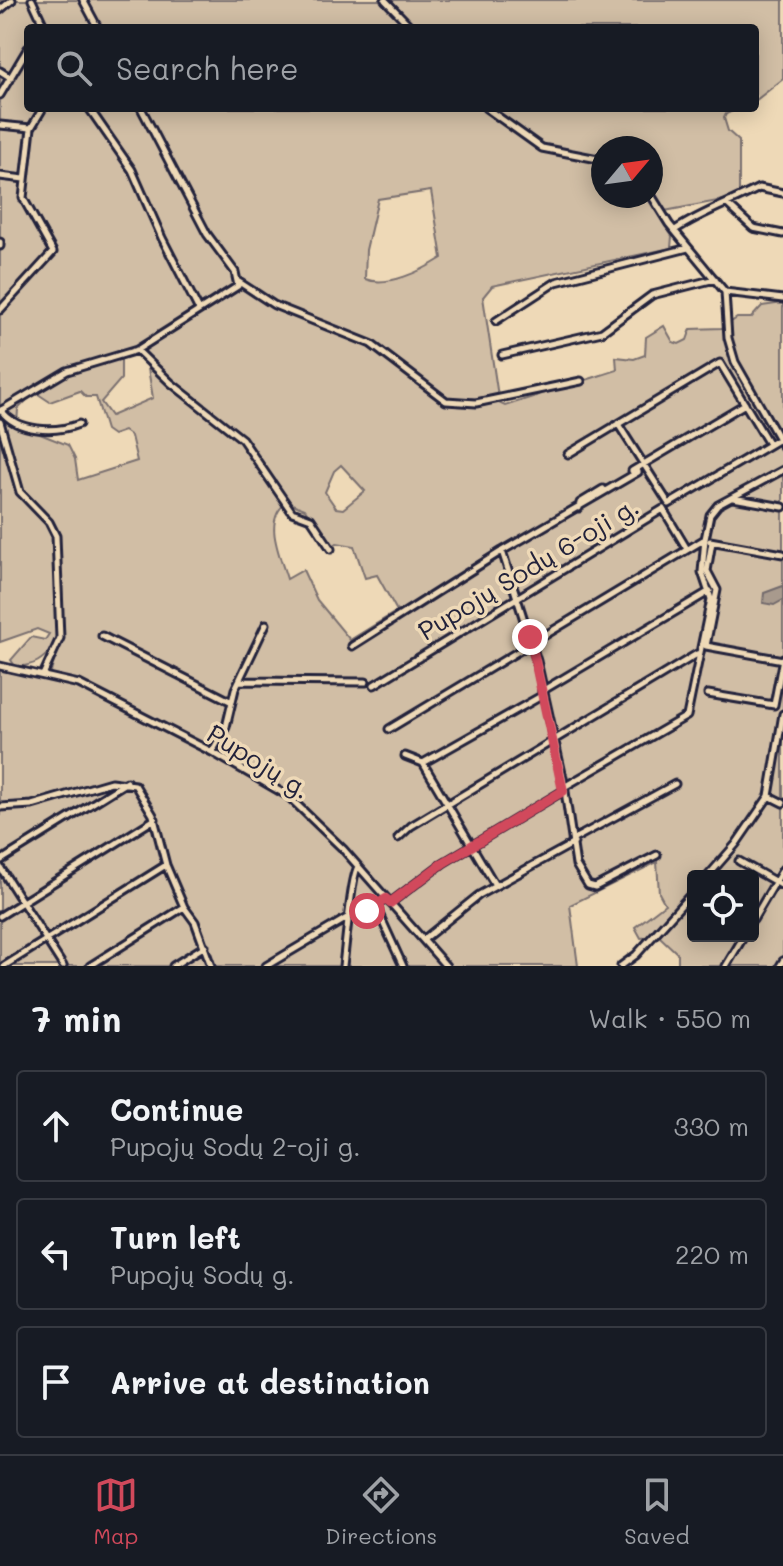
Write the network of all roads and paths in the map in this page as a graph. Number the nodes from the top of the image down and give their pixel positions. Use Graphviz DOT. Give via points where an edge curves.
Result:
graph roads {
  1 [pos="12,0"];
  2 [pos="32,0"];
  3 [pos="83,0"];
  4 [pos="385,0"];
  5 [pos="0,10"];
  6 [pos="42,24"];
  7 [pos="96,24"];
  8 [pos="408,24"];
  9 [pos="24,55"];
  10 [pos="0,71"];
  11 [pos="11,78"];
  12 [pos="0,95"];
  13 [pos="41,112"];
  14 [pos="92,112"];
  15 [pos="143,112"];
  16 [pos="492,112"];
  17 [pos="0,125"];
  18 [pos="31,128"];
  19 [pos="591,158"];
  20 [pos="0,176"];
  21 [pos="24,179"];
  22 [pos="783,193"];
  23 [pos="727,204"];
  24 [pos="660,208"];
  25 [pos="675,230"];
  26 [pos="783,234"];
  27 [pos="688,248"];
  28 [pos="715,279"];
  29 [pos="239,282"];
  30 [pos="725,292"];
  31 [pos="783,299"];
  32 [pos="0,310"];
  33 [pos="199,310"];
  34 [pos="496,321"];
  35 [pos="137,350"];
  36 [pos="502,355"];
  37 [pos="581,381"];
  38 [pos="745,404"];
  39 [pos="1,411"];
  40 [pos="0,422"];
  41 [pos="79,424"];
  42 [pos="618,424"];
  43 [pos="779,439"];
  44 [pos="769,444"];
  45 [pos="783,446"];
  46 [pos="568,454"];
  47 [pos="643,464"];
  48 [pos="783,470"];
  49 [pos="638,472"];
  50 [pos="732,497"];
  51 [pos="783,507"];
  52 [pos="579,508"];
  53 [pos="708,540"];
  54 [pos="331,549"];
  55 [pos="687,549"];
  56 [pos="502,551"];
  57 [pos="783,554"];
  58 [pos="711,590"];
  59 [pos="519,598"];
  60 [pos="266,624"];
  61 [pos="102,636"];
  62 [pos="532,643"];
  63 [pos="352,646"];
  64 [pos="698,653"];
  65 [pos="783,659"];
  66 [pos="0,666"];
  67 [pos="43,675"];
  68 [pos="240,681"];
  69 [pos="366,682"];
  70 [pos="374,685"];
  71 [pos="543,693"];
  72 [pos="708,694"];
  73 [pos="232,702"];
  74 [pos="783,714"];
  75 [pos="389,729"];
  76 [pos="554,740"];
  77 [pos="212,752"];
  78 [pos="405,756"];
  79 [pos="423,763"];
  80 [pos="128,781"];
  81 [pos="675,784"];
  82 [pos="564,789"];
  83 [pos="769,796"];
  84 [pos="783,803"];
  85 [pos="447,804"];
  86 [pos="0,807"];
  87 [pos="155,819"];
  88 [pos="398,838"];
  89 [pos="574,841"];
  90 [pos="472,846"];
  91 [pos="657,855"];
  92 [pos="739,861"];
  93 [pos="0,864"];
  94 [pos="166,865"];
  95 [pos="358,867"];
  96 [pos="783,869"];
  97 [pos="713,870"];
  98 [pos="776,882"];
  99 [pos="495,885"];
  100 [pos="783,886"];
  101 [pos="687,899"];
  102 [pos="23,901"];
  103 [pos="388,901"];
  104 [pos="184,907"];
  105 [pos="376,907"];
  106 [pos="759,910"];
  107 [pos="367,911"];
  108 [pos="352,915"];
  109 [pos="0,916"];
  110 [pos="46,939"];
  111 [pos="423,940"];
  112 [pos="740,942"];
  113 [pos="205,946"];
  114 [pos="783,961"];
  115 [pos="4,966"];
  116 [pos="63,966"];
  117 [pos="90,966"];
  118 [pos="173,966"];
  119 [pos="211,966"];
  120 [pos="266,966"];
  121 [pos="343,966"];
  122 [pos="403,966"];
  123 [pos="446,966"];
  124 [pos="621,966"];
  125 [pos="726,966"];
  126 [pos="780,966"];
  1 -- 5 [label="street"];
  2 -- 6 [label="street"];
  3 -- 7 [label="street"];
  4 -- 8 [label="street"];
  9 -- 11 [label="street"];
  10 -- 11 [label="street"];
  11 -- 12 [label="street"];
  13 -- 18 [label="street"];
  14 -- 33 [label="street" via="132,170"];
  15 -- 29 [label="street" via="207,234"];
  16 -- 19 [label="street" via="542,148"];
  17 -- 18 [label="street"];
  18 -- 21 [label="street"];
  20 -- 21 [label="street"];
  21 -- 32 [label="street" via="23,198 53,252"];
  22 -- 23 [label="street" via="759,188"];
  23 -- 25 [label="street"];
  23 -- 26 [label="street" via="753,228"];
  24 -- 25 [label="street"];
  25 -- 27 [label="street"];
  27 -- 28 [label="street"];
  27 -- 34 [label="street" via="556,282"];
  28 -- 30 [label="street"];
  28 -- 36 [label="street" via="652,295 602,332"];
  29 -- 33 [label="street" via="233,292"];
  29 -- 37 [label="street" via="274,305 371,344 446,401 476,403"];
  30 -- 31 [label="street"];
  30 -- 43 [label="street" via="735,362"];
  33 -- 35 [label="street"];
  35 -- 39 [label="street" via="67,371"];
  35 -- 54 [label="street" via="242,439 292,512 311,519"];
  38 -- 42 [label="street" via="720,363"];
  38 -- 44 [label="street"];
  38 -- 47 [label="street"];
  39 -- 41 [label="street" via="14,421 58,432"];
  40 -- 67 [label="street" via="20,492 56,536 60,638"];
  42 -- 46 [label="street"];
  42 -- 47 [label="street"];
  43 -- 44 [label="street"];
  43 -- 45 [label="street"];
  44 -- 47 [label="street" via="671,504"];
  47 -- 52 [label="street"];
  48 -- 50 [label="street"];
  49 -- 52 [label="street"];
  50 -- 51 [label="street"];
  50 -- 53 [label="street" via="712,511"];
  52 -- 56 [label="street"];
  53 -- 55 [label="street"];
  53 -- 57 [label="street"];
  53 -- 58 [label="street" via="702,572"];
  53 -- 65 [label="street" via="706,570 717,590 706,646"];
  55 -- 59 [label="street, Pupojų Sodų 6-oji g." via="663,509"];
  55 -- 62 [label="street"];
  56 -- 59 [label="street"];
  56 -- 63 [label="street"];
  58 -- 64 [label="street"];
  58 -- 71 [label="street"];
  59 -- 62 [label="street"];
  59 -- 70 [label="street, Pupojų Sodų 6-oji g."];
  60 -- 68 [label="street"];
  61 -- 73 [label="street"];
  62 -- 71 [label="street"];
  62 -- 75 [label="street"];
  64 -- 76 [label="street"];
  64 -- 82 [label="street" via="683,721"];
  65 -- 72 [label="street" via="774,705"];
  66 -- 67 [label="street, Pupojų g."];
  67 -- 77 [label="street, Pupojų g." via="79,684"];
  68 -- 69 [label="street"];
  68 -- 73 [label="street"];
  71 -- 76 [label="street"];
  71 -- 79 [label="street"];
  73 -- 77 [label="street"];
  74 -- 83 [label="street"];
  76 -- 82 [label="street"];
  76 -- 85 [label="street"];
  77 -- 95 [label="street, Pupojų g." via="288,796"];
  78 -- 79 [label="street"];
  79 -- 85 [label="street"];
  80 -- 86 [label="street" via="32,805"];
  80 -- 87 [label="street" via="148,801"];
  80 -- 93 [label="street"];
  81 -- 89 [label="street"];
  82 -- 89 [label="street"];
  82 -- 90 [label="street"];
  83 -- 84 [label="street"];
  83 -- 97 [label="street"];
  85 -- 88 [label="street"];
  85 -- 90 [label="street"];
  87 -- 94 [label="street"];
  87 -- 102 [label="street"];
  89 -- 91 [label="street" via="578,872 591,887"];
  89 -- 99 [label="street"];
  90 -- 99 [label="street"];
  90 -- 103 [label="street"];
  92 -- 98 [label="street"];
  93 -- 102 [label="street"];
  94 -- 104 [label="street"];
  94 -- 110 [label="street"];
  95 -- 103 [label="street, Pupojų g."];
  95 -- 108 [label="street" via="352,874"];
  96 -- 98 [label="street"];
  98 -- 100 [label="street"];
  98 -- 106 [label="street"];
  99 -- 111 [label="street"];
  101 -- 124 [label="street"];
  102 -- 109 [label="street"];
  102 -- 110 [label="street"];
  103 -- 105 [label="street"];
  103 -- 111 [label="street, Pupojų g."];
  104 -- 113 [label="street"];
  104 -- 117 [label="street"];
  105 -- 107 [label="street"];
  105 -- 122 [label="street"];
  108 -- 120 [label="street"];
  108 -- 121 [label="street"];
  110 -- 115 [label="street"];
  110 -- 116 [label="street"];
  111 -- 123 [label="street, Pupojų g."];
  112 -- 125 [label="street"];
  113 -- 118 [label="street"];
  113 -- 119 [label="street"];
  114 -- 126 [label="street"];
}
